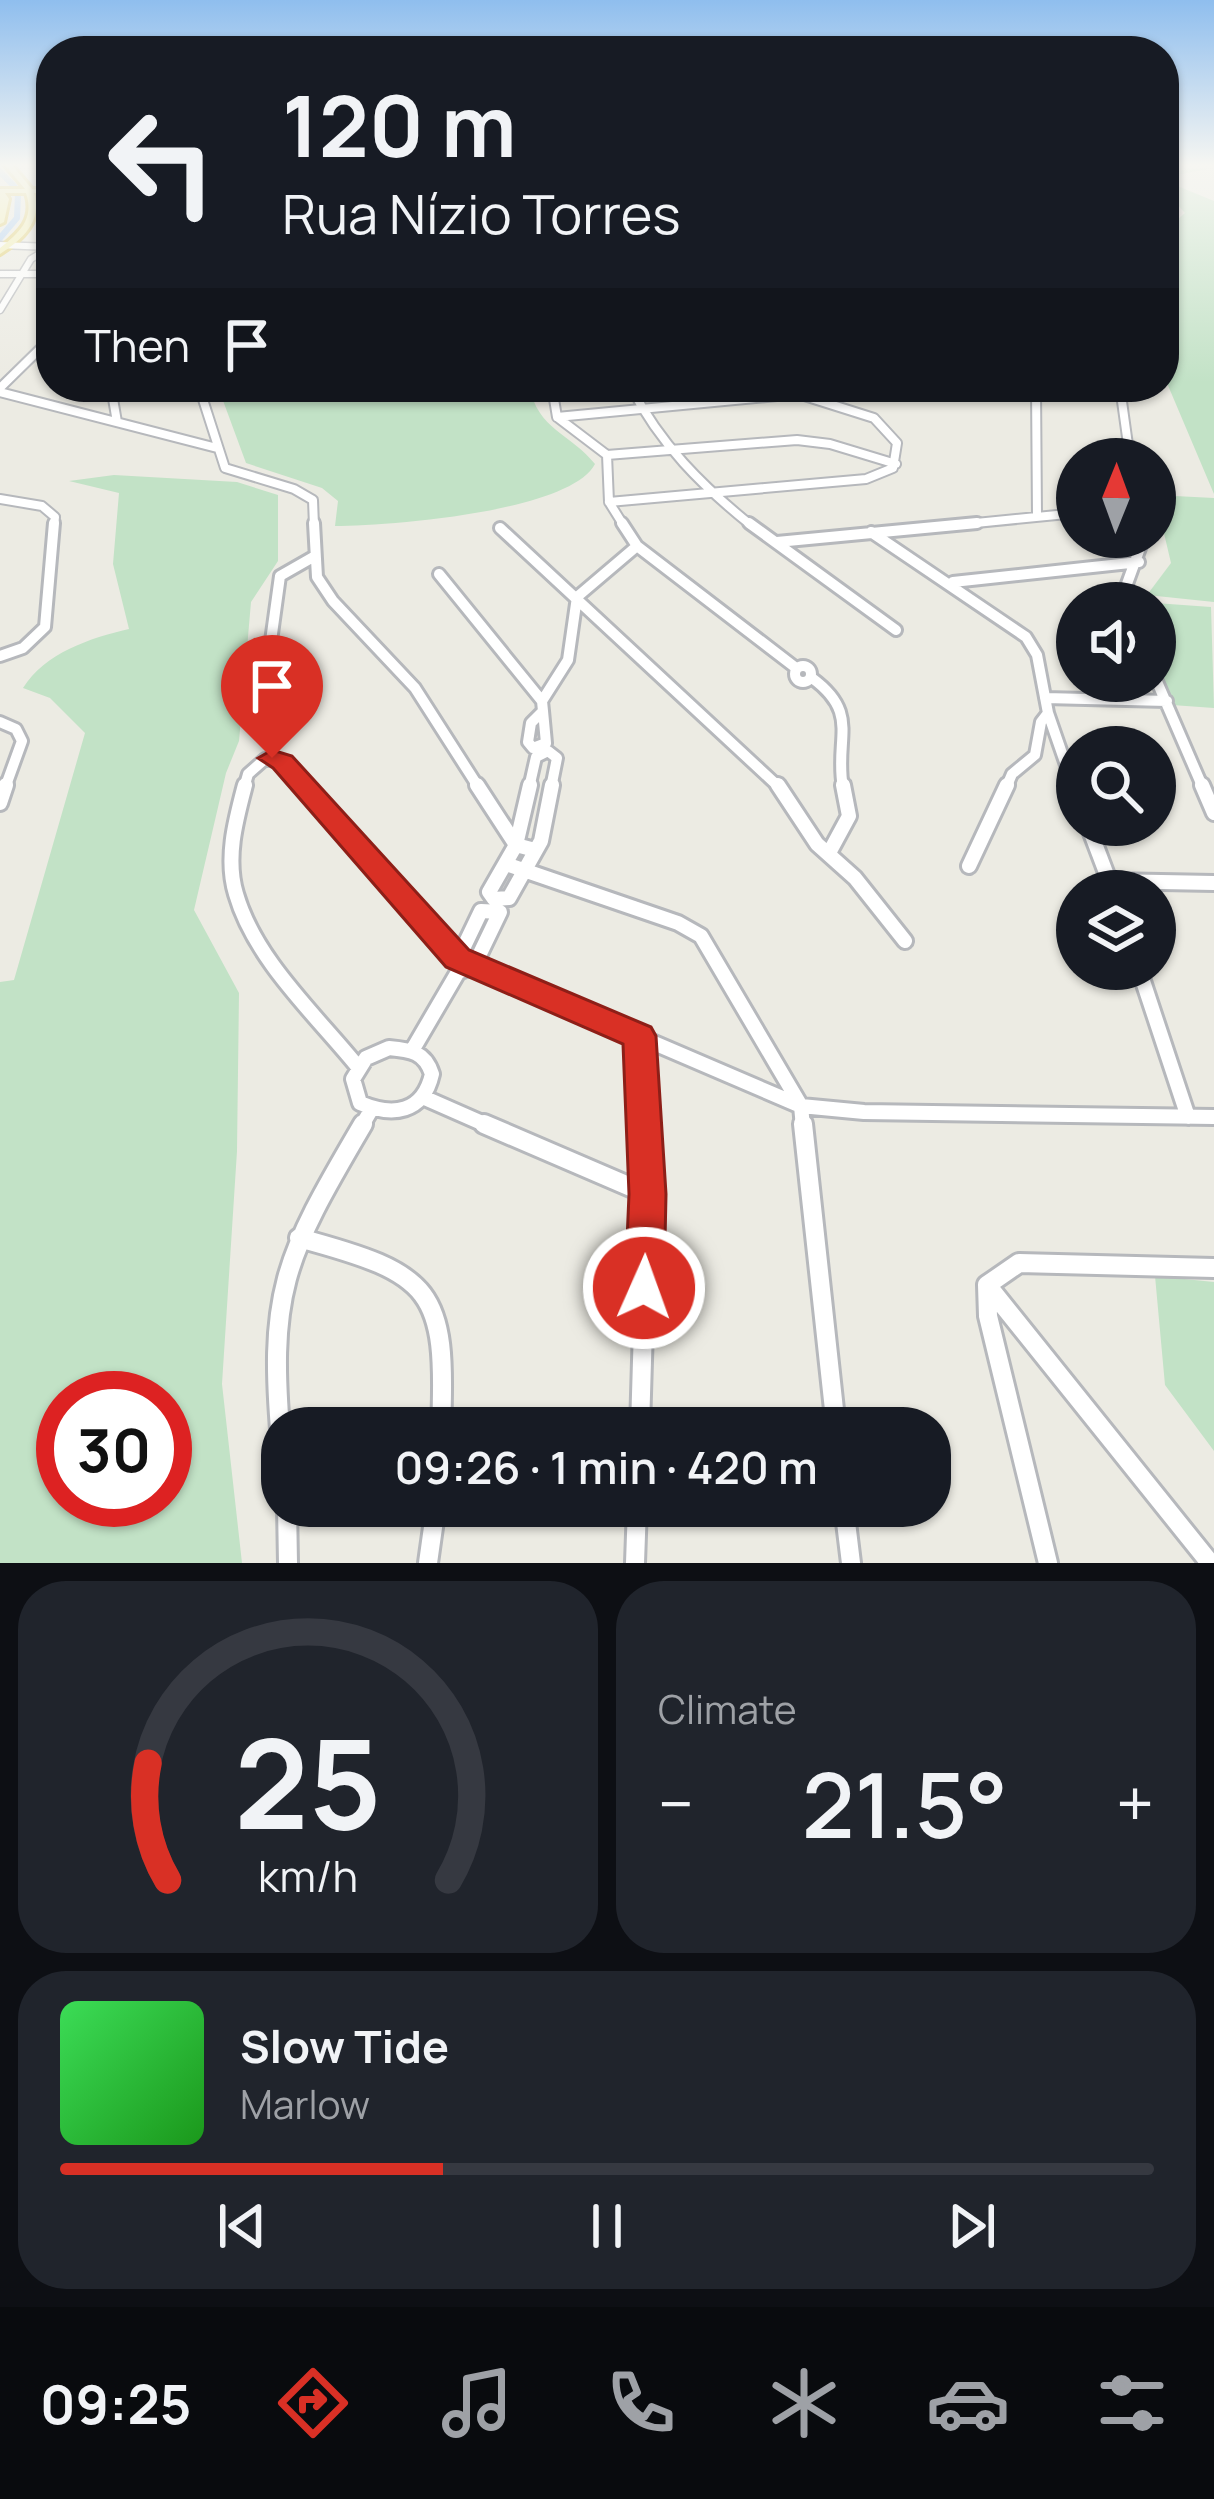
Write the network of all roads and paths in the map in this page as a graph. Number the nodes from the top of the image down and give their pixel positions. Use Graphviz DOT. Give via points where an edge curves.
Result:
graph roads {
  1 [pos="3,247"];
  2 [pos="36,247"];
  3 [pos="36,256"];
  4 [pos="0,274"];
  5 [pos="24,274"];
  6 [pos="36,274"];
  7 [pos="0,310"];
  8 [pos="36,353"];
  9 [pos="0,390"];
  10 [pos="36,400"];
  11 [pos="44,402"];
  12 [pos="114,402"];
  13 [pos="204,402"];
  14 [pos="554,402"];
  15 [pos="636,402"];
  16 [pos="725,402"];
  17 [pos="831,402"];
  18 [pos="1036,402"];
  19 [pos="1122,402"];
  20 [pos="719,403"];
  21 [pos="639,410"];
  22 [pos="557,417"];
  23 [pos="117,422"];
  24 [pos="1127,438"];
  25 [pos="218,448"];
  26 [pos="672,449"];
  27 [pos="607,454"];
  28 [pos="896,464"];
  29 [pos="712,492"];
  30 [pos="0,500"];
  31 [pos="609,502"];
  32 [pos="1056,515"];
  33 [pos="1037,516"];
  34 [pos="500,528"];
  35 [pos="872,532"];
  36 [pos="777,542"];
  37 [pos="637,546"];
  38 [pos="315,556"];
  39 [pos="1139,558"];
  40 [pos="1138,562"];
  41 [pos="439,574"];
  42 [pos="952,582"];
  43 [pos="1129,582"];
  44 [pos="578,597"];
  45 [pos="896,630"];
  46 [pos="271,641"];
  47 [pos="0,656"];
  48 [pos="810,679"];
  49 [pos="795,688"];
  50 [pos="1045,698"];
  51 [pos="1056,698"];
  52 [pos="1167,702"];
  53 [pos="1048,713"];
  54 [pos="0,722"];
  55 [pos="1056,736"];
  56 [pos="0,803"];
  57 [pos="1214,812"];
  58 [pos="516,845"];
  59 [pos="535,850"];
  60 [pos="829,853"];
  61 [pos="506,864"];
  62 [pos="969,866"];
  63 [pos="526,869"];
  64 [pos="1214,883"];
  65 [pos="1176,884"];
  66 [pos="905,940"];
  67 [pos="458,965"];
  68 [pos="474,966"];
  69 [pos="1146,990"];
  70 [pos="639,1036"];
  71 [pos="413,1049"];
  72 [pos="358,1067"];
  73 [pos="425,1097"];
  74 [pos="801,1106"];
  75 [pos="371,1110"];
  76 [pos="1188,1117"];
  77 [pos="1214,1118"];
  78 [pos="647,1194"];
  79 [pos="299,1238"];
  80 [pos="1214,1268"];
  81 [pos="987,1285"];
  82 [pos="278,1407"];
  83 [pos="441,1407"];
  84 [pos="641,1407"];
  85 [pos="834,1407"];
  86 [pos="288,1527"];
  87 [pos="433,1527"];
  88 [pos="636,1527"];
  89 [pos="846,1527"];
  90 [pos="289,1563"];
  91 [pos="428,1563"];
  92 [pos="635,1563"];
  93 [pos="850,1563"];
  94 [pos="1048,1563"];
  95 [pos="1210,1563"];
  1 -- 2 [label="street"];
  3 -- 5 [label="street"];
  4 -- 5 [label="street"];
  5 -- 6 [label="street"];
  5 -- 7 [label="street"];
  8 -- 9 [label="street"];
  9 -- 10 [label="street"];
  11 -- 23 [label="street"];
  12 -- 23 [label="street"];
  13 -- 25 [label="street"];
  14 -- 22 [label="street"];
  15 -- 21 [label="street"];
  16 -- 20 [label="street"];
  17 -- 28 [label="street" via="884,424 897,443"];
  18 -- 33 [label="street"];
  19 -- 24 [label="street"];
  20 -- 21 [label="street"];
  21 -- 22 [label="street"];
  21 -- 26 [label="street"];
  22 -- 27 [label="street"];
  23 -- 25 [label="street"];
  25 -- 38 [label="street" via="225,468 310,497"];
  26 -- 27 [label="street"];
  26 -- 28 [label="street" via="797,440"];
  26 -- 29 [label="street"];
  27 -- 31 [label="street"];
  28 -- 29 [label="street" via="866,478"];
  29 -- 31 [label="street"];
  29 -- 36 [label="street"];
  30 -- 47 [label="street" via="42,506 55,517 45,627"];
  31 -- 37 [label="street"];
  32 -- 33 [label="street"];
  33 -- 35 [label="street"];
  34 -- 44 [label="street"];
  35 -- 36 [label="street"];
  35 -- 42 [label="street"];
  36 -- 45 [label="street"];
  37 -- 44 [label="street"];
  37 -- 48 [label="street" via="796,668 794,678"];
  38 -- 46 [label="street" via="280,576"];
  38 -- 58 [label="street" via="333,601 415,688"];
  39 -- 40 [label="street"];
  40 -- 42 [label="street"];
  40 -- 43 [label="street"];
  41 -- 44 [label="street" via="543,706 568,661"];
  42 -- 50 [label="street" via="1026,637"];
  44 -- 60 [label="street" via="771,775"];
  48 -- 49 [label="street"];
  48 -- 60 [label="street" via="832,691 846,716 840,767 851,808 847,830"];
  50 -- 51 [label="street"];
  50 -- 53 [label="street"];
  52 -- 57 [label="street"];
  53 -- 55 [label="street"];
  53 -- 62 [label="street" via="1035,755 1012,774"];
  54 -- 56 [label="street" via="22,741"];
  58 -- 59 [label="street"];
  58 -- 59 [label="street" via="536,757 548,751 556,758"];
  58 -- 61 [label="street"];
  59 -- 63 [label="street"];
  60 -- 66 [label="street"];
  61 -- 63 [label="street"];
  61 -- 63 [label="street" via="489,892 494,899 509,898"];
  63 -- 74 [label="street" via="701,936"];
  64 -- 65 [label="street"];
  67 -- 68 [label="street"];
  67 -- 68 [label="street" via="481,911 494,908 499,917"];
  67 -- 71 [label="street"];
  67 -- 72 [label="street" via="283,762 265,760 248,774 232,836 235,893 264,952"];
  68 -- 70 [label="street"];
  69 -- 76 [label="street"];
  70 -- 74 [label="street"];
  70 -- 78 [label="street"];
  71 -- 72 [label="street" via="388,1048"];
  71 -- 73 [label="street" via="434,1075"];
  72 -- 75 [label="street" via="354,1092"];
  73 -- 75 [label="street" via="400,1112"];
  73 -- 78 [label="street"];
  74 -- 76 [label="street"];
  74 -- 85 [label="street"];
  75 -- 79 [label="street"];
  76 -- 77 [label="street"];
  78 -- 84 [label="street"];
  79 -- 82 [label="street" via="277,1322"];
  79 -- 83 [label="street" via="383,1264 426,1293 441,1319"];
  80 -- 81 [label="street" via="1019,1263"];
  81 -- 94 [label="street"];
  81 -- 95 [label="street"];
  86 -- 90 [label="street"];
  87 -- 91 [label="street"];
  88 -- 92 [label="street"];
  89 -- 93 [label="street"];
}
